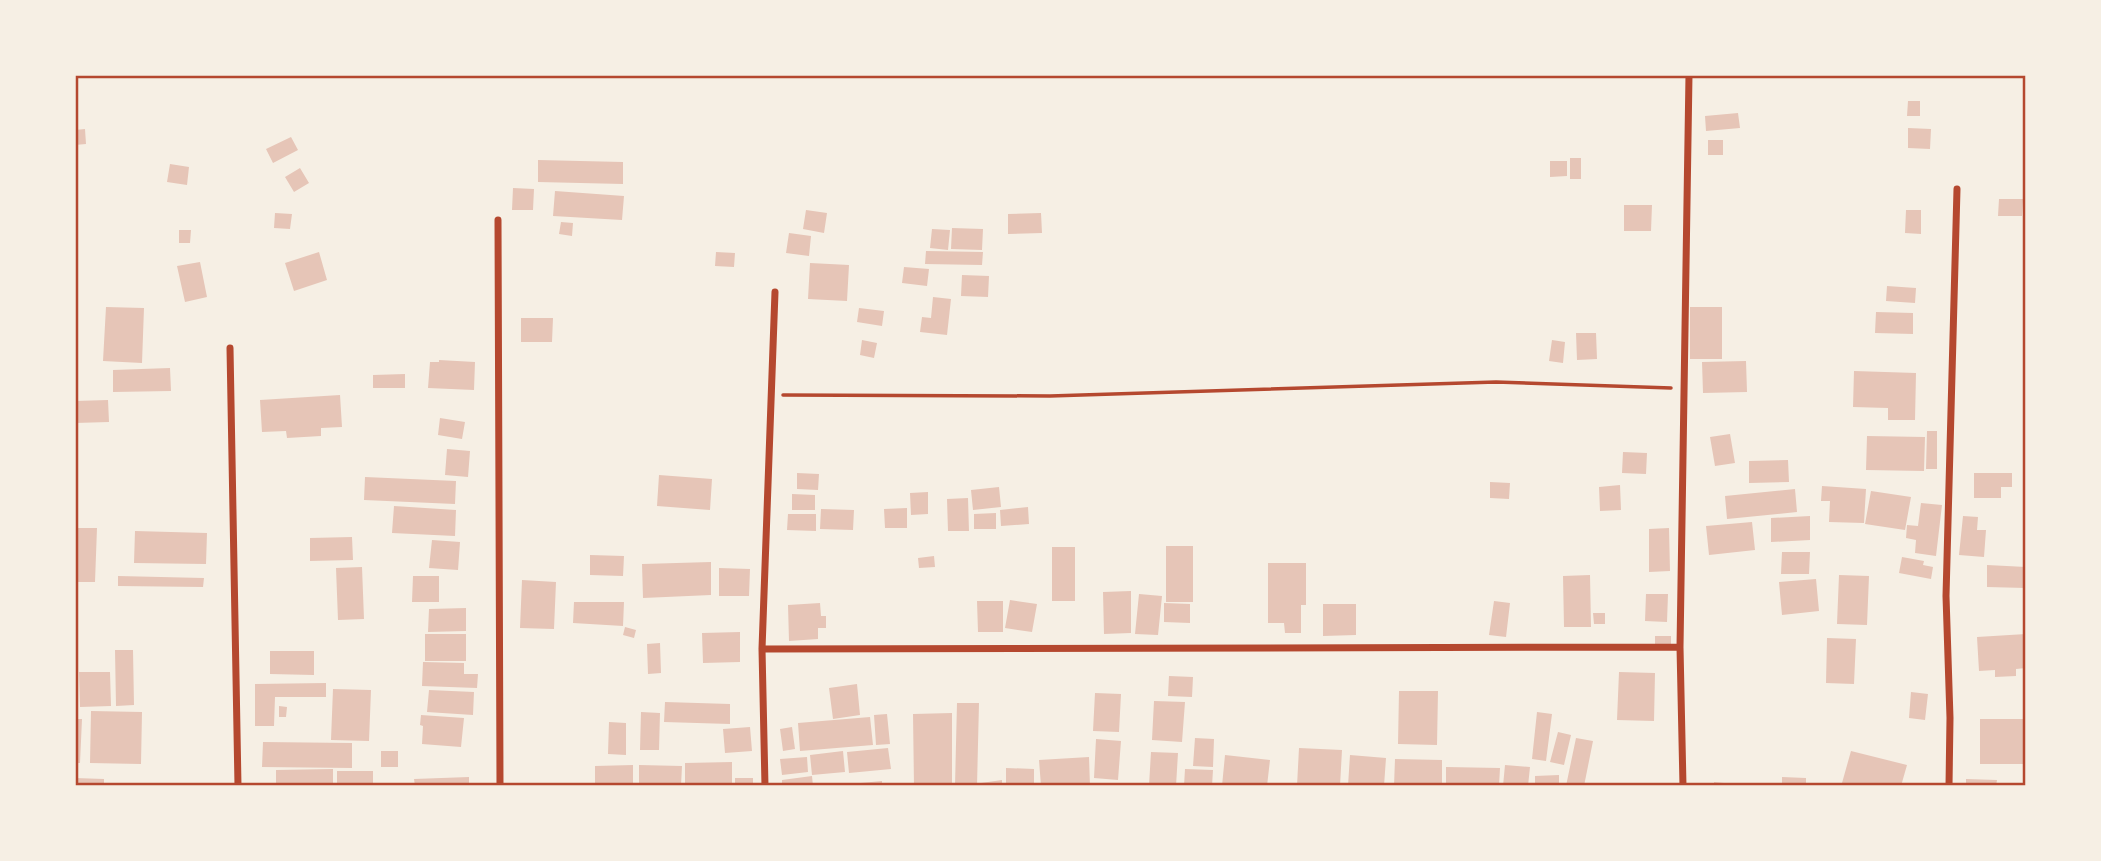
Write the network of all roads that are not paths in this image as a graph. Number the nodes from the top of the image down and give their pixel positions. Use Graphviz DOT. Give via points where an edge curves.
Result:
graph roads {
  1 [pos="1689,75"];
  2 [pos="1957,188"];
  3 [pos="498,220"];
  4 [pos="775,292"];
  5 [pos="230,348"];
  6 [pos="1681,647"];
  7 [pos="762,649"];
  8 [pos="238,786"];
  9 [pos="500,786"];
  10 [pos="765,786"];
  11 [pos="1682,786"];
  12 [pos="1949,786"];
  1 -- 6 [label="street"];
  2 -- 12 [label="street" via="1946,596"];
  3 -- 9 [label="street"];
  4 -- 7 [label="street"];
  5 -- 8 [label="street"];
  6 -- 7 [label="street"];
  6 -- 11 [label="street"];
  7 -- 10 [label="street"];
}
